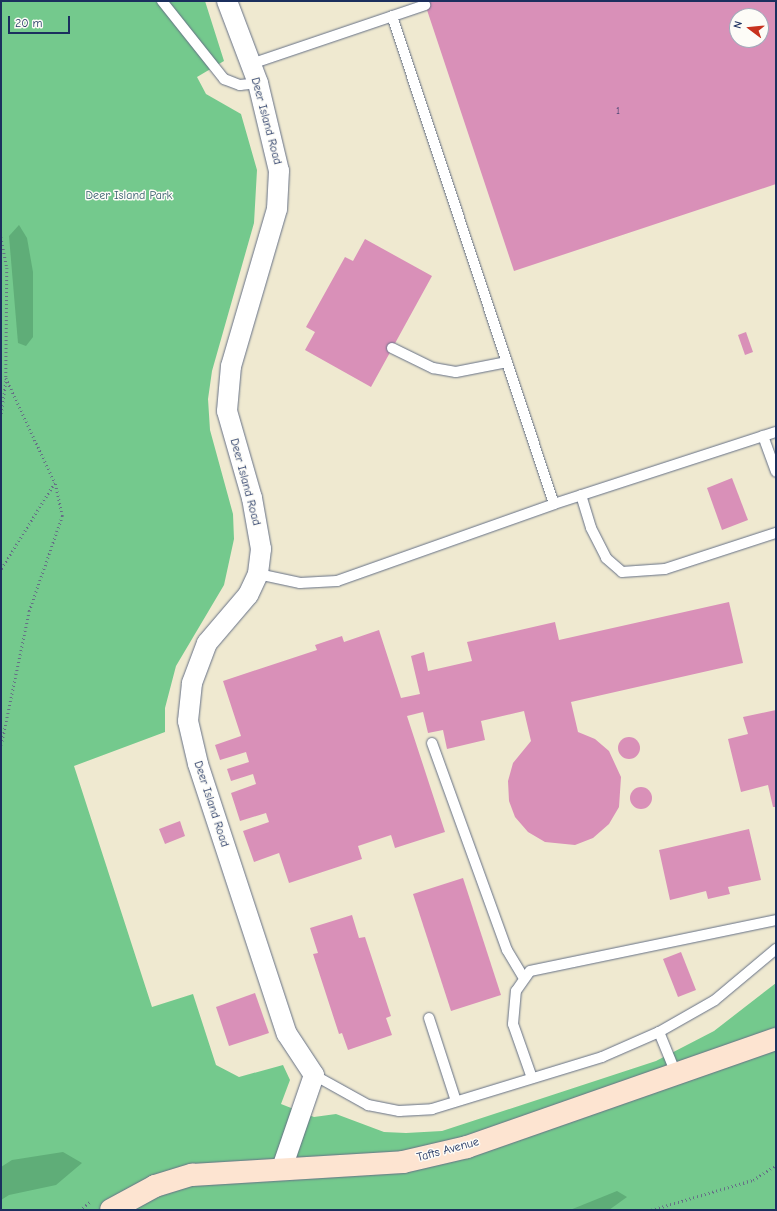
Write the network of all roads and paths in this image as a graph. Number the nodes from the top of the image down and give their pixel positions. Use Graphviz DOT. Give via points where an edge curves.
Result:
graph roads {
  1 [pos="162,1"];
  2 [pos="227,1"];
  3 [pos="425,5"];
  4 [pos="392,16"];
  5 [pos="250,64"];
  6 [pos="258,83"];
  7 [pos="1,237"];
  8 [pos="392,348"];
  9 [pos="507,362"];
  10 [pos="6,378"];
  11 [pos="1,414"];
  12 [pos="776,432"];
  13 [pos="763,436"];
  14 [pos="776,472"];
  15 [pos="55,483"];
  16 [pos="582,495"];
  17 [pos="554,504"];
  18 [pos="776,533"];
  19 [pos="1,570"];
  20 [pos="258,574"];
  21 [pos="432,742"];
  22 [pos="1,745"];
  23 [pos="776,920"];
  24 [pos="776,949"];
  25 [pos="523,977"];
  26 [pos="429,1018"];
  27 [pos="659,1032"];
  28 [pos="776,1039"];
  29 [pos="314,1075"];
  30 [pos="677,1076"];
  31 [pos="532,1078"];
  32 [pos="456,1101"];
  33 [pos="776,1165"];
  34 [pos="282,1168"];
  35 [pos="111,1210"];
  36 [pos="336,1210"];
  37 [pos="394,1210"];
  38 [pos="651,1210"];
  1 -- 6 [label="lane" via="224,79 240,85"];
  2 -- 5 [label="street, Deer Island Road"];
  3 -- 4 [label="lane"];
  4 -- 5 [label="lane"];
  4 -- 9 [label="lane"];
  5 -- 6 [label="street, Deer Island Road"];
  6 -- 20 [label="street, Deer Island Road" via="279,171 277,209 232,366 227,411 252,498 261,549"];
  7 -- 10 [label="path" via="7,268"];
  8 -- 9 [label="lane" via="433,368 456,372"];
  9 -- 17 [label="lane"];
  10 -- 11 [label="path"];
  10 -- 15 [label="path"];
  12 -- 13 [label="lane"];
  13 -- 14 [label="lane"];
  13 -- 16 [label="lane"];
  15 -- 19 [label="path"];
  15 -- 22 [label="path" via="62,516 30,611"];
  16 -- 17 [label="lane"];
  16 -- 18 [label="lane" via="592,528 606,558 622,572 666,569"];
  17 -- 20 [label="lane" via="337,581 300,583"];
  20 -- 29 [label="street, Deer Island Road" via="248,595 207,643 192,683 188,720 198,764 287,1034"];
  21 -- 25 [label="lane" via="507,950"];
  23 -- 25 [label="lane" via="561,962"];
  24 -- 27 [label="lane" via="715,1000"];
  25 -- 31 [label="lane" via="515,996 513,1024"];
  26 -- 32 [label="lane"];
  27 -- 30 [label="lane"];
  27 -- 31 [label="lane" via="602,1057"];
  28 -- 30 [label="main road, Tafts Avenue"];
  29 -- 32 [label="lane" via="368,1104 399,1111 432,1109"];
  29 -- 34 [label="street"];
  30 -- 34 [label="main road, Tafts Avenue" via="467,1147 410,1160"];
  31 -- 32 [label="lane"];
  33 -- 38 [label="path" via="753,1180"];
  34 -- 35 [label="main road, Tafts Avenue" via="192,1175 155,1186"];
  36 -- 37 [label="path"];
}
